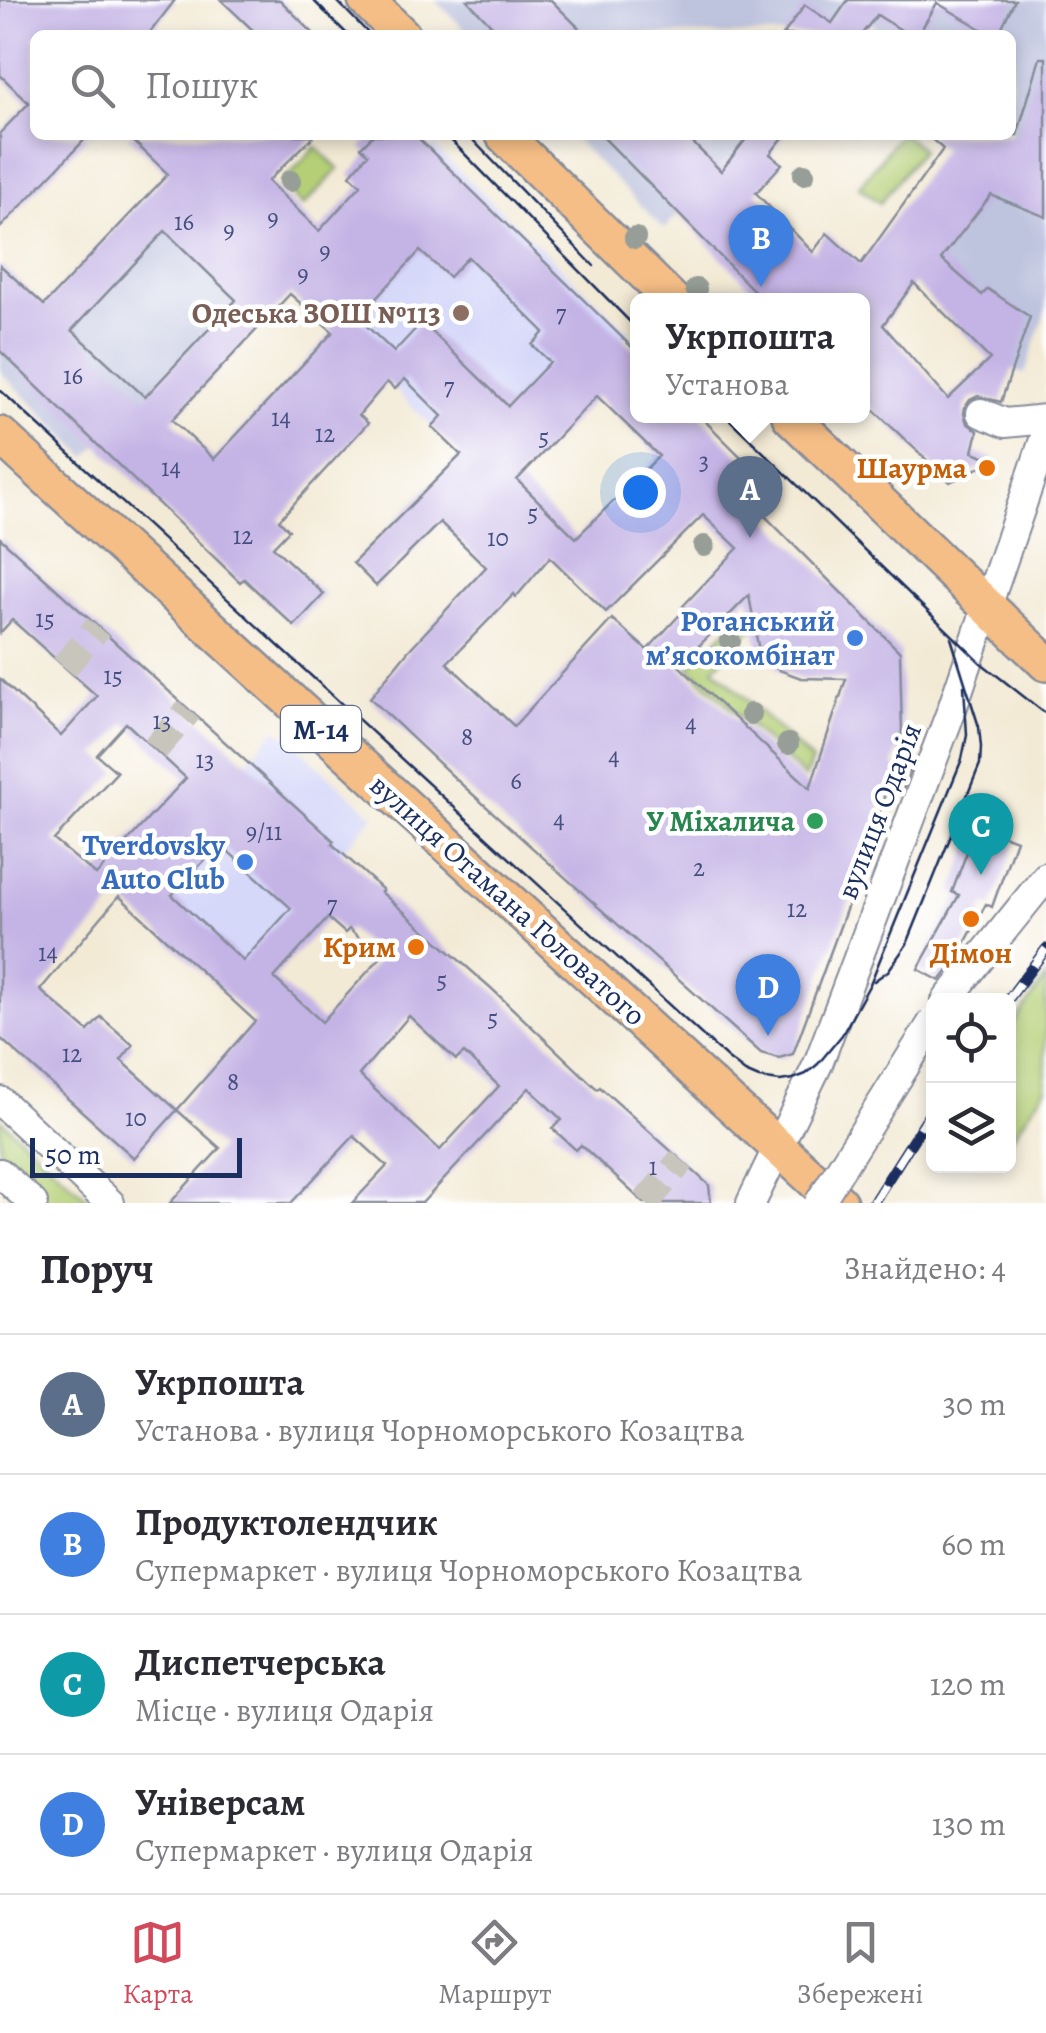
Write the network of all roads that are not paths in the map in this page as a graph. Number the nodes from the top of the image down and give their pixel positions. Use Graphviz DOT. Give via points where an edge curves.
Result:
graph roads {
  1 [pos="366,0"];
  2 [pos="397,30"];
  3 [pos="509,140"];
  4 [pos="665,293"];
  5 [pos="981,412"];
  6 [pos="1046,419"];
  7 [pos="797,423"];
  8 [pos="1046,434"];
  9 [pos="0,435"];
  10 [pos="987,608"];
  11 [pos="1046,663"];
  12 [pos="1046,877"];
  13 [pos="952,993"];
  14 [pos="926,1033"];
  15 [pos="0,1101"];
  16 [pos="778,1147"];
  17 [pos="0,1173"];
  18 [pos="33,1203"];
  19 [pos="110,1203"];
  20 [pos="751,1203"];
  21 [pos="818,1203"];
  22 [pos="838,1203"];
  1 -- 2 [label="main road"];
  3 -- 4 [label="main road"];
  5 -- 6 [label="street" via="1005,423"];
  7 -- 10 [label="main road"];
  8 -- 10 [label="street, вулиця Одарія"];
  9 -- 16 [label="main road, вулиця Отамана Головатого / М-14"];
  10 -- 11 [label="main road"];
  10 -- 16 [label="street, вулиця Одарія" via="818,1064"];
  12 -- 13 [label="street"];
  14 -- 21 [label="street, bridge"];
  15 -- 19 [label="street"];
  16 -- 20 [label="street, вулиця Одарія"];
  16 -- 22 [label="main road, вулиця Отамана Головатого / М-14"];
  17 -- 18 [label="street"];
}
